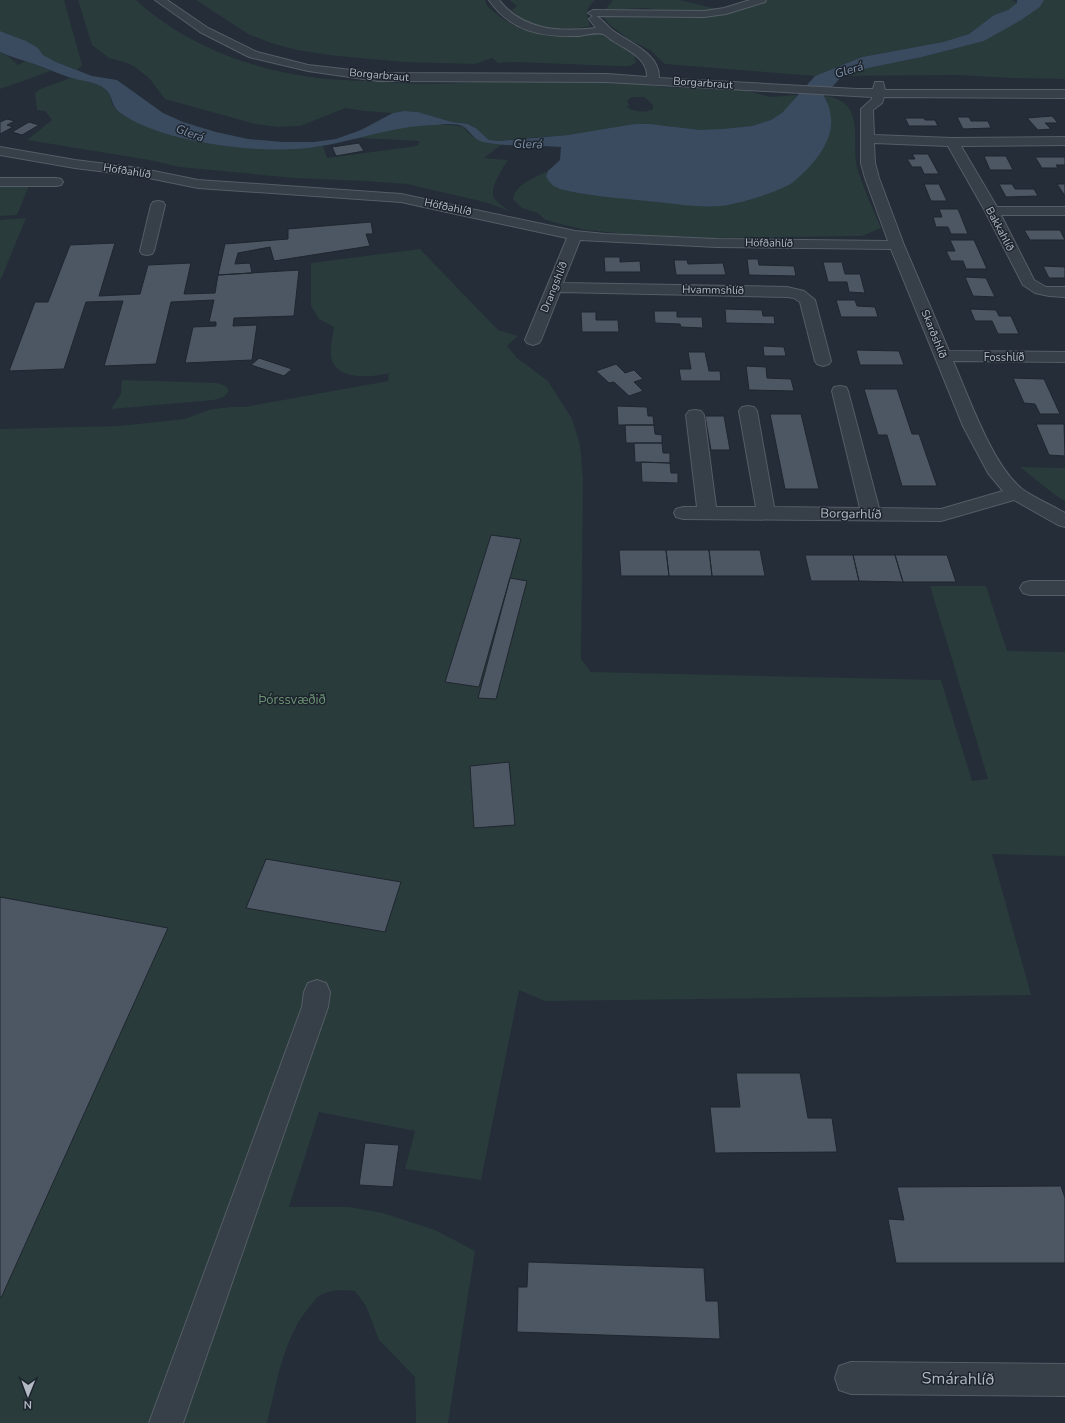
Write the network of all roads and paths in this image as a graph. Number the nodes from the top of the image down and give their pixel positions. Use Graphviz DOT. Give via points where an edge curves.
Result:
graph roads {
  1 [pos="160,0"];
  2 [pos="169,0"];
  3 [pos="494,0"];
  4 [pos="600,0"];
  5 [pos="761,0"];
  6 [pos="593,13"];
  7 [pos="182,15"];
  8 [pos="603,30"];
  9 [pos="653,76"];
  10 [pos="1065,87"];
  11 [pos="856,89"];
  12 [pos="879,89"];
  13 [pos="1065,94"];
  14 [pos="868,109"];
  15 [pos="868,139"];
  16 [pos="1065,141"];
  17 [pos="952,142"];
  18 [pos="0,151"];
  19 [pos="0,182"];
  20 [pos="56,182"];
  21 [pos="158,205"];
  22 [pos="992,211"];
  23 [pos="1065,211"];
  24 [pos="575,235"];
  25 [pos="897,245"];
  26 [pos="147,251"];
  27 [pos="553,288"];
  28 [pos="1065,292"];
  29 [pos="533,340"];
  30 [pos="943,356"];
  31 [pos="1065,357"];
  32 [pos="823,361"];
  33 [pos="840,391"];
  34 [pos="748,411"];
  35 [pos="695,415"];
  36 [pos="1016,493"];
  37 [pos="683,513"];
  38 [pos="707,513"];
  39 [pos="766,513"];
  40 [pos="871,514"];
  41 [pos="1065,521"];
  42 [pos="1030,588"];
  43 [pos="1065,588"];
  44 [pos="317,992"];
  45 [pos="851,1378"];
  46 [pos="1065,1380"];
  47 [pos="166,1423"];
  1 -- 7 [label="street, Borgarbraut"];
  2 -- 7 [label="street, Borgarbraut"];
  3 -- 8 [label="street" via="512,19 534,28 562,32"];
  4 -- 6 [label="street" via="592,9"];
  5 -- 6 [label="street" via="705,14"];
  6 -- 8 [label="street"];
  7 -- 9 [label="street, Borgarbraut" via="204,30 253,55 308,68 406,78"];
  8 -- 9 [label="street" via="644,56 653,68"];
  9 -- 11 [label="street, Borgarbraut"];
  10 -- 12 [label="street, Borgarbraut"];
  11 -- 12 [label="street, Borgarbraut"];
  11 -- 14 [label="street" via="858,101"];
  12 -- 13 [label="street, Borgarbraut"];
  12 -- 14 [label="street" via="878,100"];
  14 -- 15 [label="street, Skarðshlíð"];
  15 -- 17 [label="street"];
  15 -- 25 [label="street, Skarðshlíð" via="868,163"];
  16 -- 17 [label="street"];
  17 -- 22 [label="street, Bakkahlíð"];
  18 -- 24 [label="street, Höfðahlíð" via="139,172 198,184 401,198"];
  19 -- 20 [label="street"];
  21 -- 26 [label="street"];
  22 -- 23 [label="street"];
  22 -- 28 [label="street, Bakkahlíð" via="1028,282 1035,289"];
  24 -- 25 [label="street, Höfðahlíð" via="663,241"];
  24 -- 27 [label="street, Drangshlíð"];
  25 -- 30 [label="street, Skarðshlíð"];
  27 -- 29 [label="street, Drangshlíð"];
  27 -- 32 [label="street, Hvammshlíð" via="799,294 807,300"];
  30 -- 31 [label="street, Fosshlíð"];
  30 -- 36 [label="street, Skarðshlíð" via="987,455 998,473"];
  33 -- 40 [label="street"];
  34 -- 39 [label="street"];
  35 -- 38 [label="street"];
  36 -- 40 [label="street, Borgarhlíð" via="941,515"];
  36 -- 41 [label="street, Skarðshlíð"];
  37 -- 38 [label="street, Borgarhlíð"];
  38 -- 39 [label="street, Borgarhlíð"];
  39 -- 40 [label="street, Borgarhlíð"];
  42 -- 43 [label="street"];
  44 -- 47 [label="street" via="315,1007"];
  45 -- 46 [label="street, Smárahlíð"];
}
